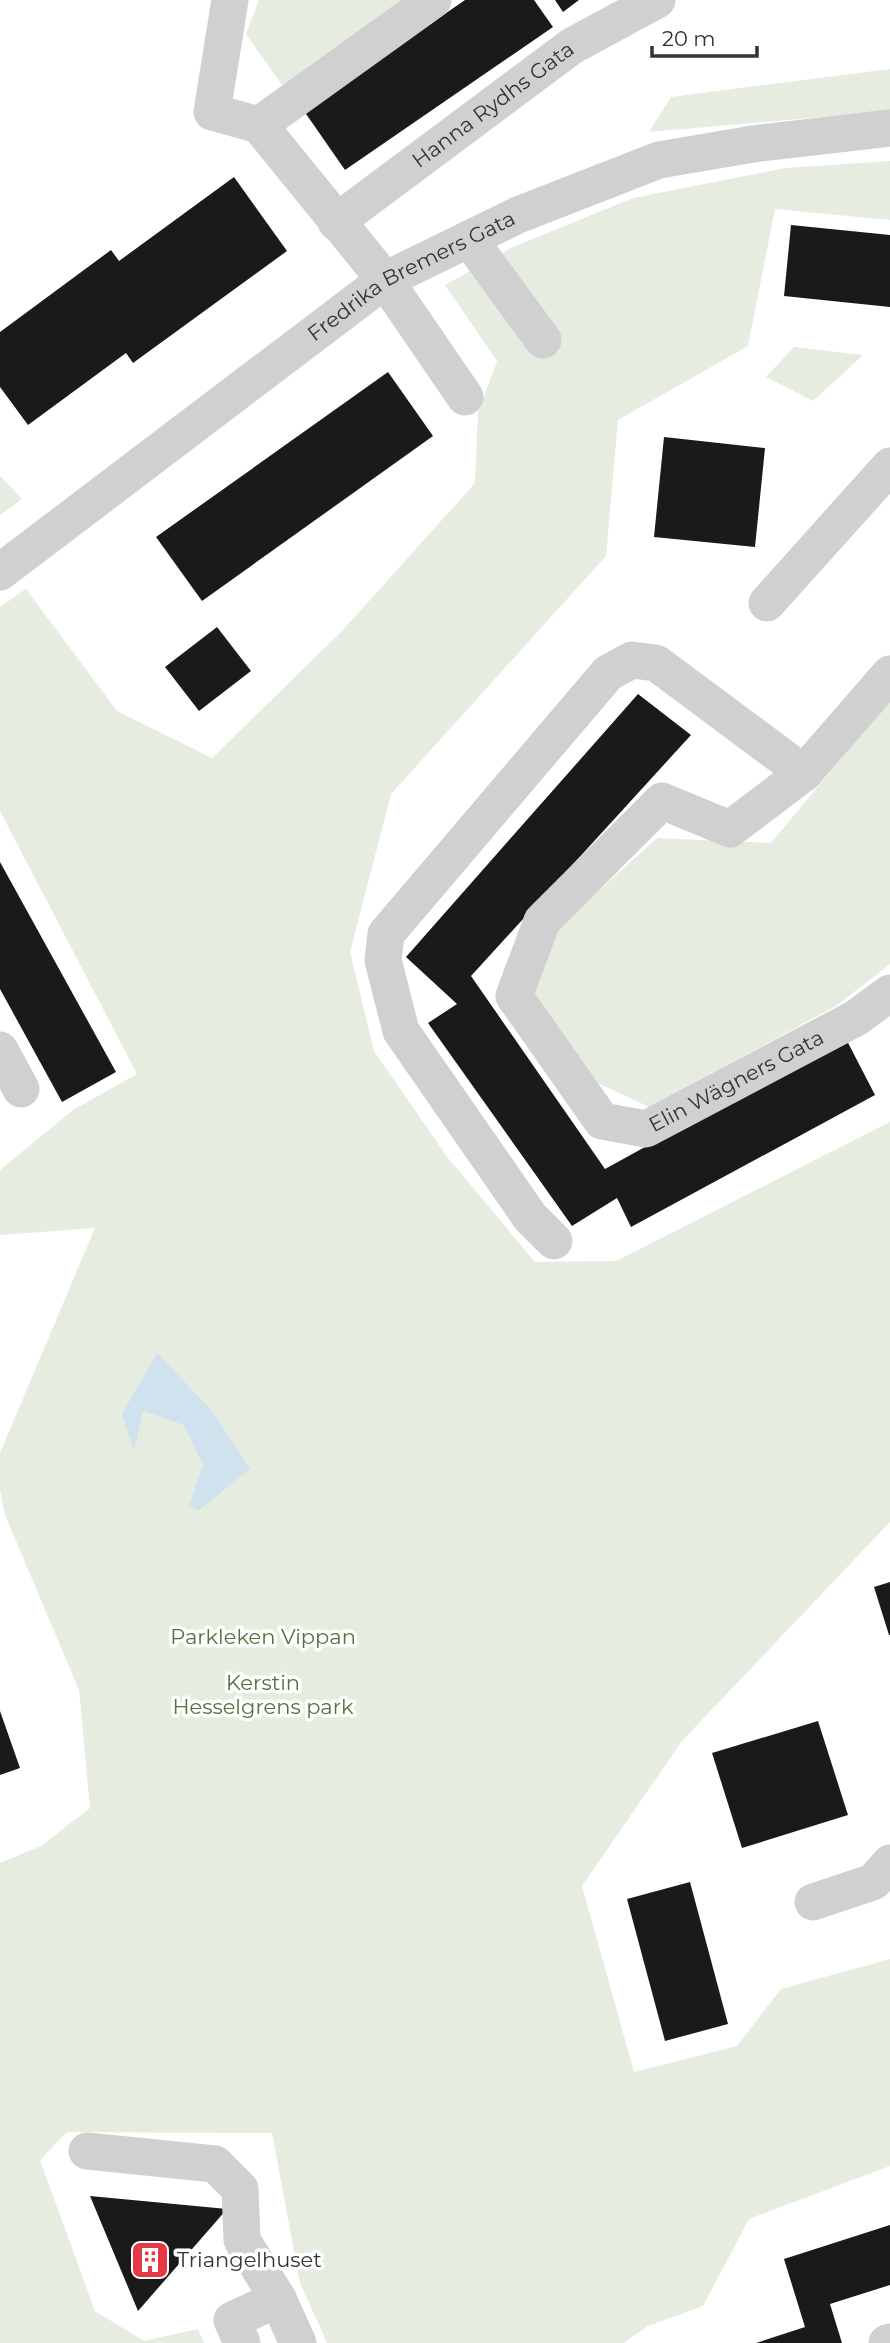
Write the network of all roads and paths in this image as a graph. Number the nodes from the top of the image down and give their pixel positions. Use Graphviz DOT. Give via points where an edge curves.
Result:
graph roads {
  1 [pos="230,0"];
  2 [pos="433,0"];
  3 [pos="657,0"];
  4 [pos="259,125"];
  5 [pos="890,128"];
  6 [pos="336,222"];
  7 [pos="469,239"];
  8 [pos="385,280"];
  9 [pos="543,340"];
  10 [pos="465,397"];
  11 [pos="890,466"];
  12 [pos="0,572"];
  13 [pos="767,603"];
  14 [pos="890,674"];
  15 [pos="804,773"];
  16 [pos="890,993"];
  17 [pos="0,1050"];
  18 [pos="21,1089"];
  19 [pos="554,1241"];
  20 [pos="890,1863"];
  21 [pos="813,1902"];
  22 [pos="86,2151"];
  23 [pos="278,2299"];
  24 [pos="242,2343"];
  25 [pos="298,2343"];
  1 -- 4 [label="street" via="212,112"];
  2 -- 4 [label="street"];
  3 -- 6 [label="street, Hanna Rydhs Gata" via="572,46"];
  4 -- 6 [label="street"];
  5 -- 7 [label="street, Fredrika Bremers Gata" via="659,160"];
  6 -- 8 [label="street"];
  7 -- 8 [label="street, Fredrika Bremers Gata"];
  7 -- 9 [label="street"];
  8 -- 10 [label="street"];
  8 -- 12 [label="street, Fredrika Bremers Gata"];
  11 -- 13 [label="street"];
  14 -- 15 [label="street, Elin Wägners Gata"];
  15 -- 16 [label="street, Elin Wägners Gata" via="730,829 662,801 542,920 514,996 602,1121 646,1129 856,1018"];
  15 -- 19 [label="street" via="656,663 632,660 608,673 386,934 383,960 401,1031 530,1217"];
  17 -- 18 [label="street"];
  20 -- 21 [label="street" via="873,1882"];
  22 -- 23 [label="street" via="215,2164 240,2189 242,2240"];
  23 -- 24 [label="street" via="232,2320"];
  23 -- 25 [label="street"];
}
